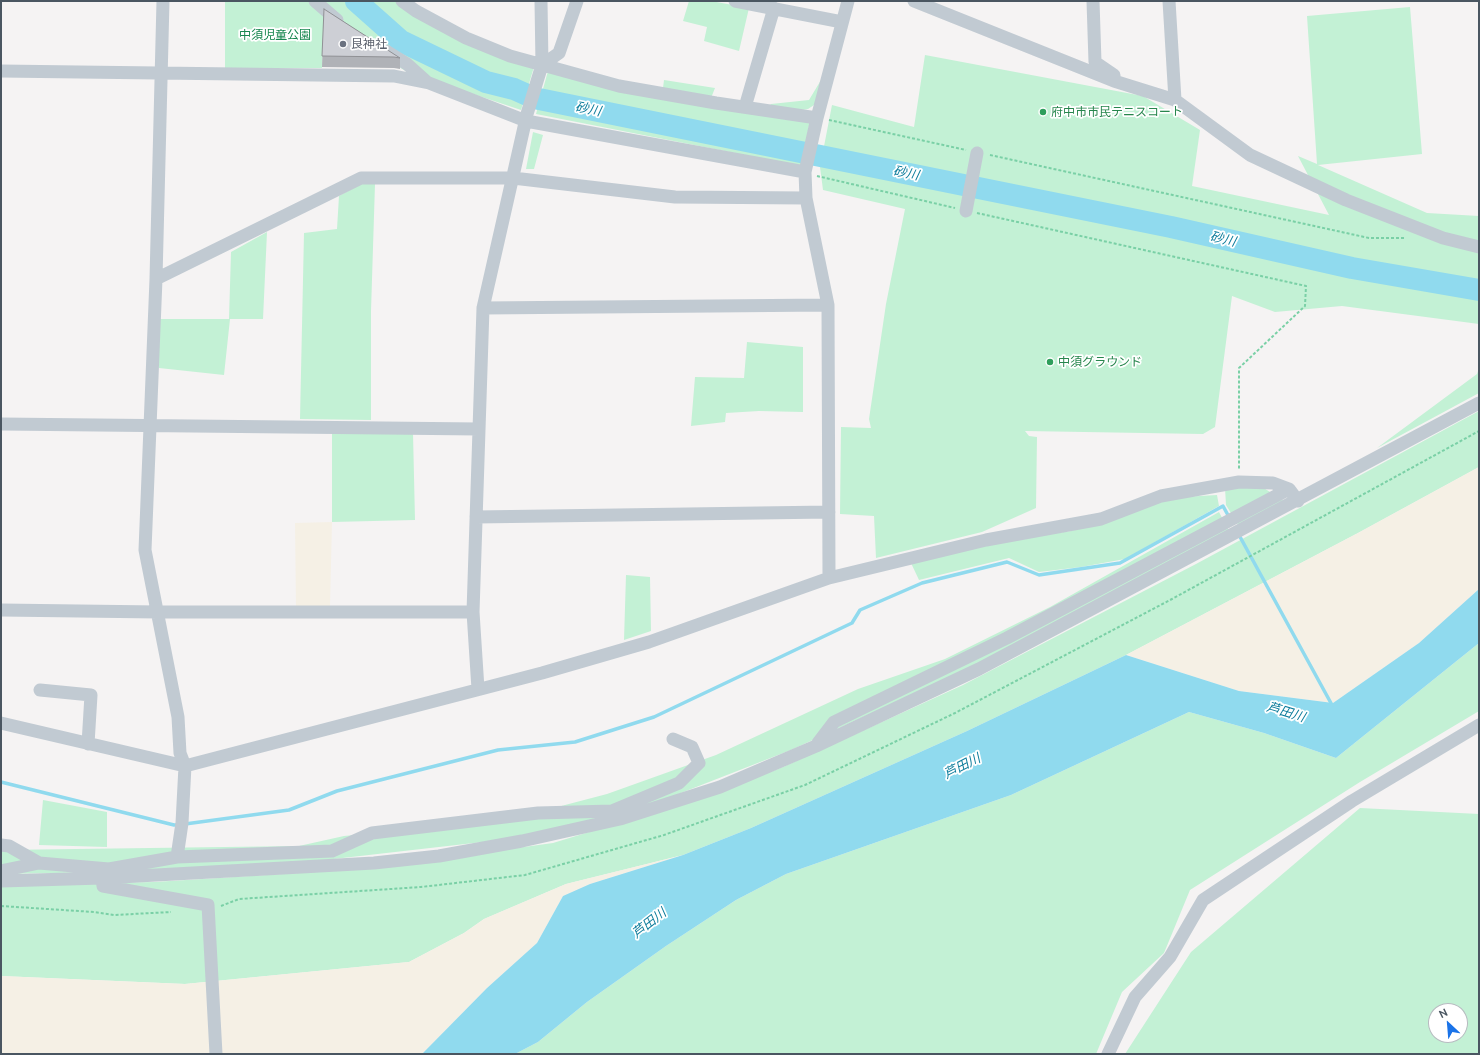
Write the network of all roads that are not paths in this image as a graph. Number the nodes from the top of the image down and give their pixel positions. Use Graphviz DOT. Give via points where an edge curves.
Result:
graph roads {
  1 [pos="162,1"];
  2 [pos="315,1"];
  3 [pos="402,1"];
  4 [pos="541,1"];
  5 [pos="577,1"];
  6 [pos="735,1"];
  7 [pos="848,1"];
  8 [pos="914,1"];
  9 [pos="1093,1"];
  10 [pos="1169,1"];
  11 [pos="774,8"];
  12 [pos="842,22"];
  13 [pos="348,27"];
  14 [pos="374,43"];
  15 [pos="542,65"];
  16 [pos="1,71"];
  17 [pos="160,73"];
  18 [pos="1114,81"];
  19 [pos="429,83"];
  20 [pos="1175,100"];
  21 [pos="746,107"];
  22 [pos="526,117"];
  23 [pos="817,118"];
  24 [pos="978,153"];
  25 [pos="805,172"];
  26 [pos="513,178"];
  27 [pos="806,198"];
  28 [pos="966,211"];
  29 [pos="1479,248"];
  30 [pos="156,279"];
  31 [pos="828,305"];
  32 [pos="483,308"];
  33 [pos="1479,403"];
  34 [pos="1,424"];
  35 [pos="150,425"];
  36 [pos="478,429"];
  37 [pos="1289,489"];
  38 [pos="1298,501"];
  39 [pos="829,512"];
  40 [pos="476,517"];
  41 [pos="829,578"];
  42 [pos="1,610"];
  43 [pos="158,612"];
  44 [pos="473,612"];
  45 [pos="478,689"];
  46 [pos="40,690"];
  47 [pos="1,723"];
  48 [pos="1479,725"];
  49 [pos="672,739"];
  50 [pos="88,744"];
  51 [pos="816,746"];
  52 [pos="185,766"];
  53 [pos="616,815"];
  54 [pos="1,845"];
  55 [pos="177,857"];
  56 [pos="39,864"];
  57 [pos="1,871"];
  58 [pos="106,874"];
  59 [pos="1,880"];
  60 [pos="216,1054"];
  61 [pos="1108,1054"];
  1 -- 17 [label="street"];
  2 -- 13 [label="street"];
  3 -- 15 [label="street" via="466,38 510,56"];
  4 -- 15 [label="street"];
  5 -- 15 [label="street" via="559,53"];
  6 -- 11 [label="street"];
  7 -- 12 [label="street"];
  8 -- 18 [label="street"];
  9 -- 18 [label="street" via="1096,62 1114,75"];
  10 -- 20 [label="street"];
  11 -- 12 [label="street"];
  11 -- 21 [label="street"];
  12 -- 23 [label="street"];
  14 -- 19 [label="street" via="407,64"];
  15 -- 21 [label="street" via="619,86"];
  15 -- 22 [label="street"];
  16 -- 17 [label="street"];
  17 -- 19 [label="street" via="394,76"];
  17 -- 30 [label="street"];
  18 -- 20 [label="street"];
  19 -- 22 [label="street"];
  20 -- 29 [label="street" via="1250,155 1346,200 1443,238"];
  21 -- 23 [label="street"];
  22 -- 25 [label="street"];
  22 -- 26 [label="street"];
  23 -- 25 [label="street"];
  24 -- 28 [label="street"];
  25 -- 27 [label="street"];
  26 -- 27 [label="street" via="675,197"];
  26 -- 30 [label="street" via="361,178"];
  26 -- 32 [label="street"];
  27 -- 31 [label="street"];
  30 -- 35 [label="street"];
  31 -- 32 [label="street"];
  31 -- 39 [label="street"];
  32 -- 36 [label="street"];
  33 -- 38 [label="street"];
  34 -- 35 [label="street"];
  35 -- 36 [label="street"];
  35 -- 43 [label="street" via="145,550"];
  36 -- 40 [label="street"];
  37 -- 38 [label="street"];
  37 -- 41 [label="street" via="1273,483 1239,482 1160,496 1101,519 986,540"];
  37 -- 51 [label="street" via="1007,638 834,722"];
  38 -- 51 [label="street" via="979,669"];
  39 -- 40 [label="street"];
  39 -- 41 [label="street"];
  40 -- 44 [label="street"];
  41 -- 45 [label="street" via="649,642"];
  42 -- 43 [label="street"];
  43 -- 44 [label="street"];
  43 -- 52 [label="street" via="178,717 180,753"];
  44 -- 45 [label="street"];
  45 -- 52 [label="street"];
  46 -- 50 [label="street" via="91,695"];
  47 -- 50 [label="street"];
  48 -- 61 [label="street" via="1352,801 1203,900 1170,957 1135,997"];
  49 -- 53 [label="street" via="692,746 699,763 679,783"];
  50 -- 52 [label="street"];
  51 -- 53 [label="street" via="720,787"];
  52 -- 55 [label="street" via="182,823"];
  53 -- 55 [label="street" via="538,813 372,833 332,851"];
  53 -- 58 [label="street" via="522,841 439,856 374,863"];
  54 -- 56 [label="street" via="9,846"];
  55 -- 58 [label="street"];
  56 -- 57 [label="street"];
  56 -- 58 [label="street"];
  58 -- 59 [label="street"];
  58 -- 60 [label="street" via="103,886 214,908"];
}
